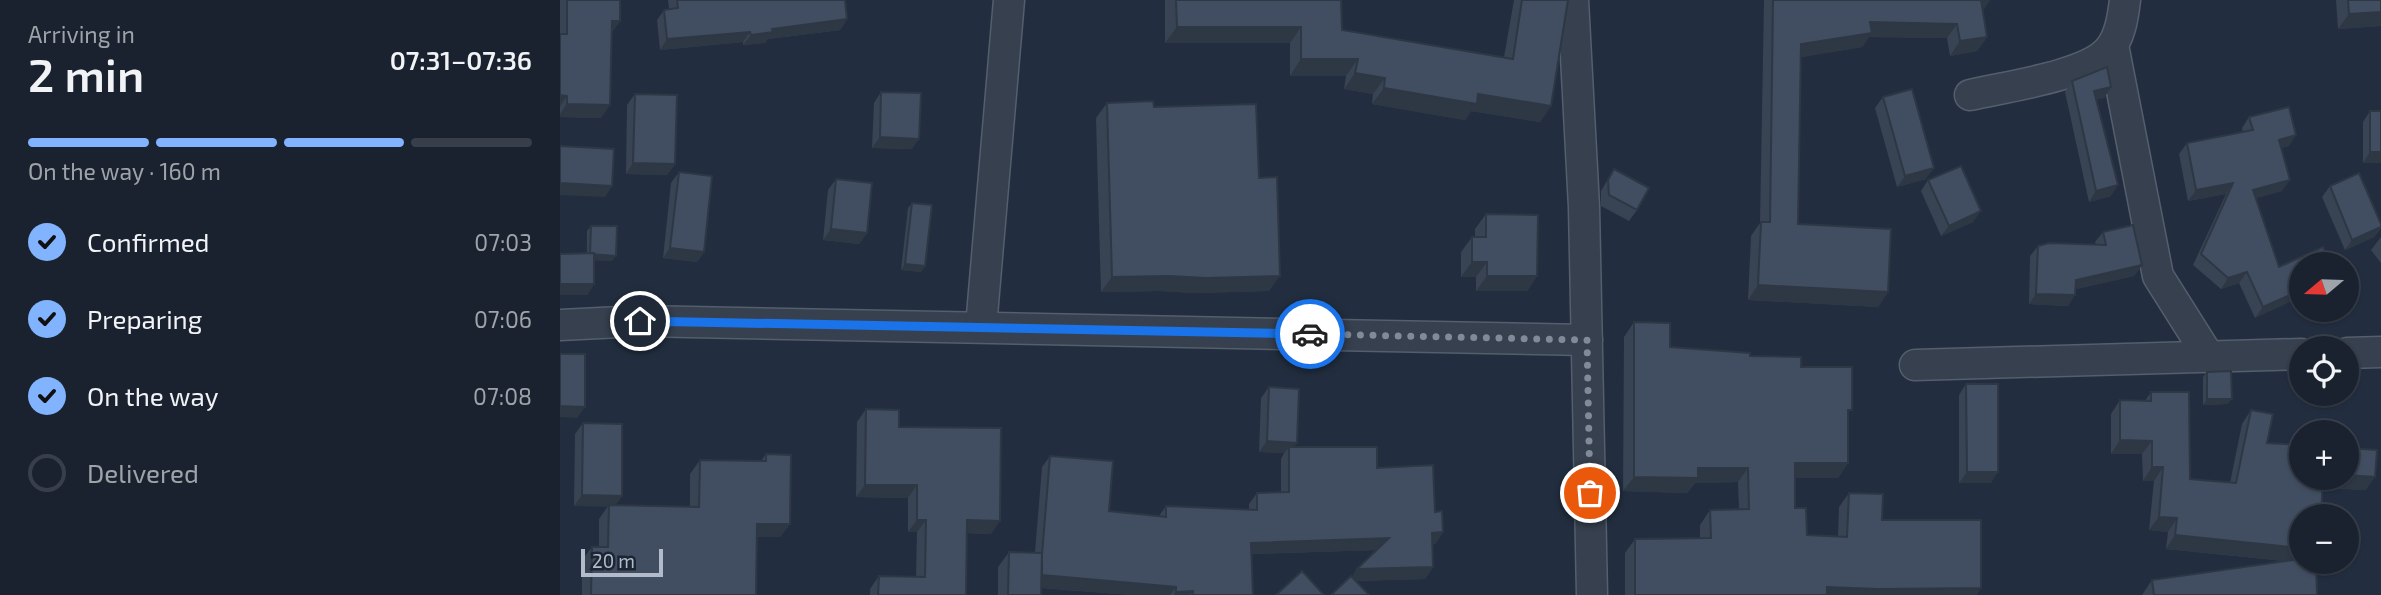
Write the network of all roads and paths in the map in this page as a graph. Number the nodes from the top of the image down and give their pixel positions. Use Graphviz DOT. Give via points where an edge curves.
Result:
graph roads {
  1 [pos="1009,0"];
  2 [pos="1573,0"];
  3 [pos="2125,0"];
  4 [pos="2113,45"];
  5 [pos="1970,95"];
  6 [pos="560,325"];
  7 [pos="981,327"];
  8 [pos="1587,340"];
  9 [pos="2381,352"];
  10 [pos="2359,353"];
  11 [pos="2289,354"];
  12 [pos="2209,357"];
  13 [pos="1915,365"];
  14 [pos="1591,595"];
  1 -- 7 [label="street"];
  2 -- 8 [label="street"];
  3 -- 4 [label="street"];
  4 -- 5 [label="street" via="2091,64"];
  4 -- 12 [label="street" via="2158,276"];
  6 -- 7 [label="street" via="640,321"];
  7 -- 8 [label="street"];
  8 -- 14 [label="street"];
  9 -- 10 [label="street"];
  11 -- 12 [label="street"];
  12 -- 13 [label="street"];
}
